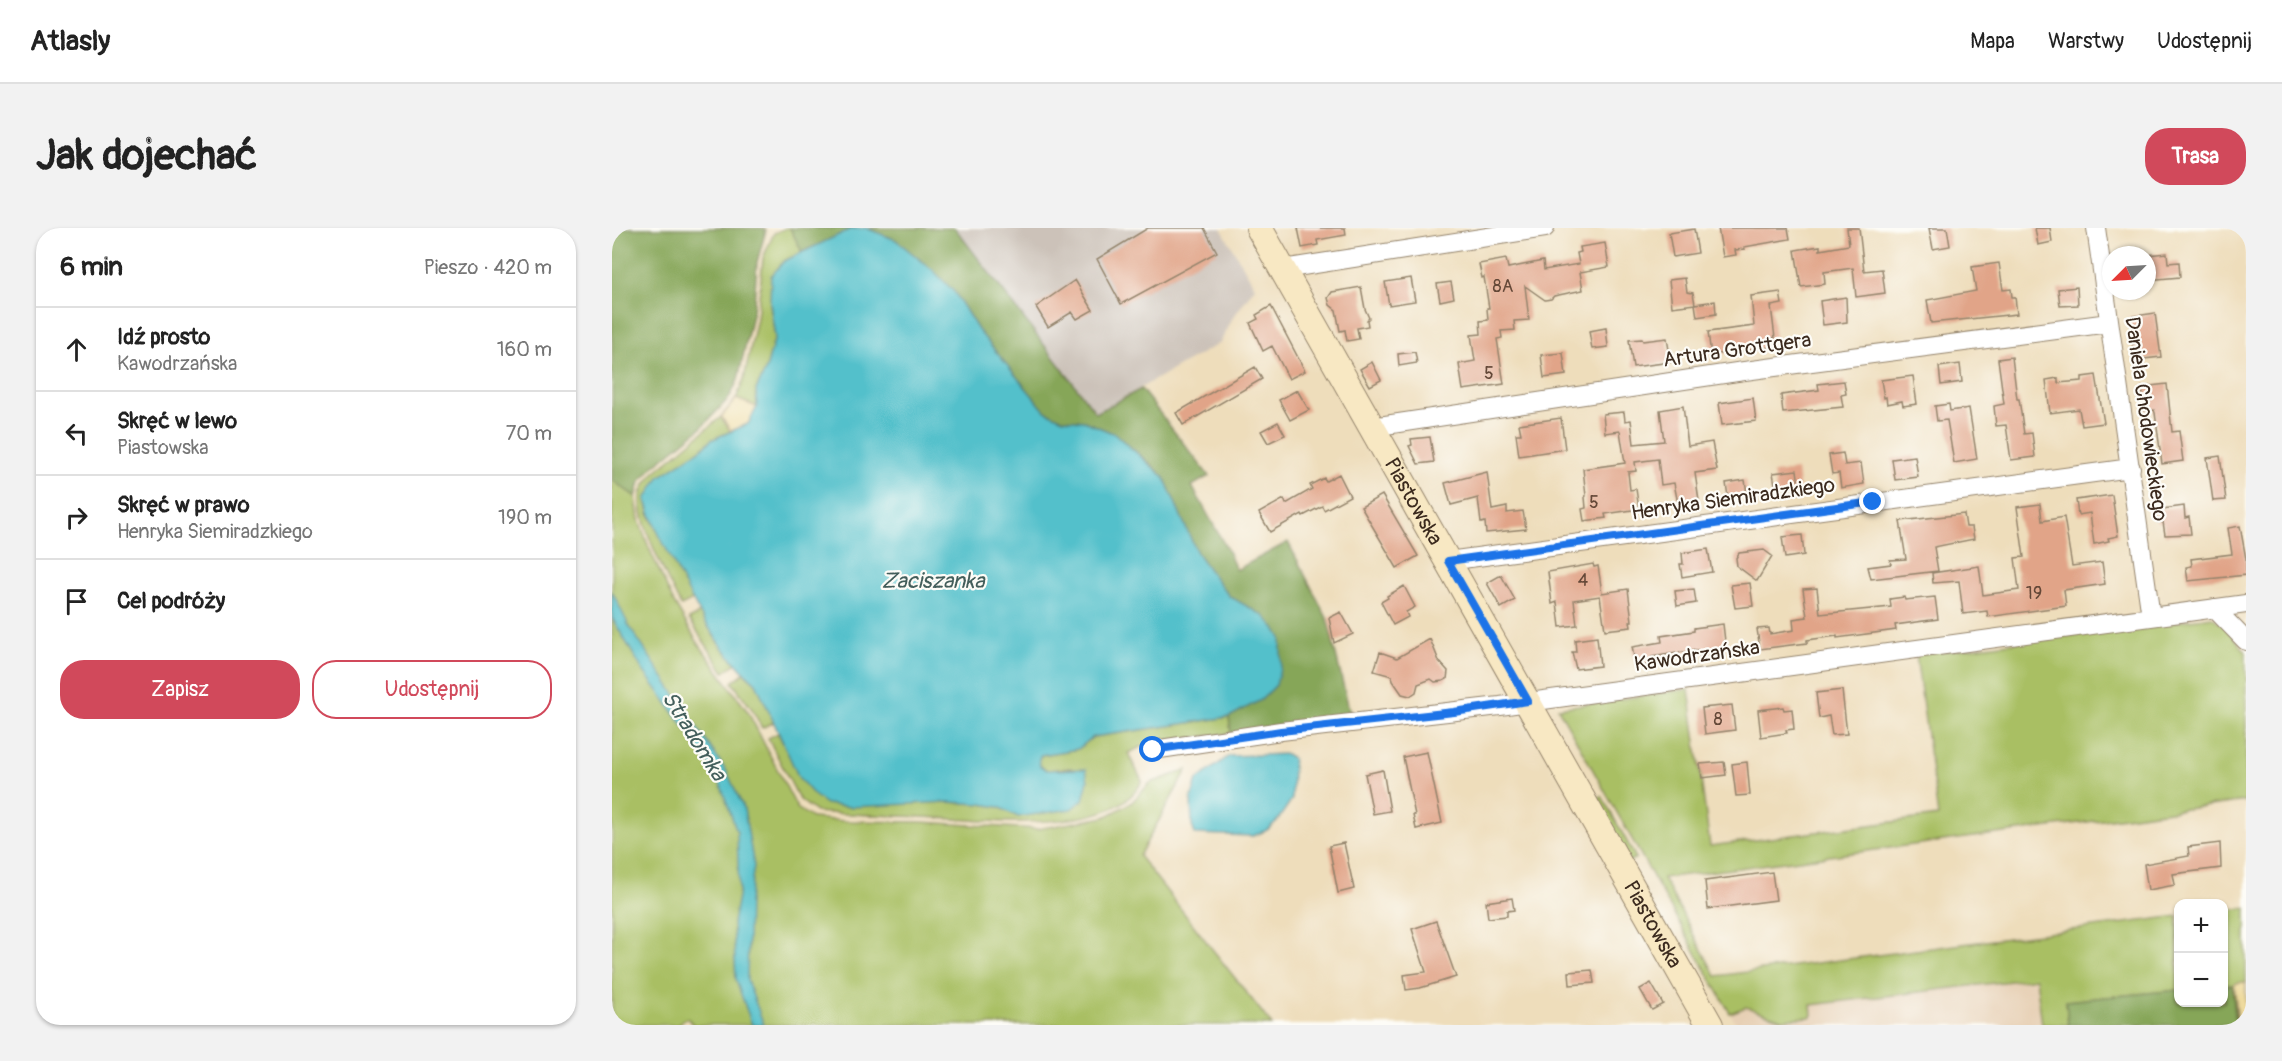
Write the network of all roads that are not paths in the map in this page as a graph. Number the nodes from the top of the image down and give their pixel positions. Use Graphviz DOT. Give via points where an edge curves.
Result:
graph roads {
  1 [pos="1259,228"];
  2 [pos="1545,228"];
  3 [pos="2096,228"];
  4 [pos="1283,269"];
  5 [pos="2109,323"];
  6 [pos="1372,426"];
  7 [pos="2131,468"];
  8 [pos="1448,561"];
  9 [pos="2246,604"];
  10 [pos="2214,608"];
  11 [pos="2151,617"];
  12 [pos="2246,641"];
  13 [pos="1528,701"];
  14 [pos="1153,750"];
  15 [pos="1710,1025"];
  1 -- 4 [label="street, Piastowska"];
  2 -- 4 [label="street"];
  3 -- 5 [label="street, Daniela Chodowieckiego"];
  4 -- 6 [label="street, Piastowska"];
  5 -- 6 [label="street, Artura Grottgera"];
  5 -- 7 [label="street, Daniela Chodowieckiego"];
  6 -- 8 [label="street, Piastowska"];
  7 -- 8 [label="street, Henryka Siemiradzkiego"];
  7 -- 11 [label="street, Daniela Chodowieckiego"];
  8 -- 13 [label="street, Piastowska"];
  9 -- 10 [label="street, Kawodrzańska"];
  10 -- 11 [label="street, Kawodrzańska"];
  10 -- 12 [label="street"];
  11 -- 13 [label="street, Kawodrzańska"];
  13 -- 14 [label="street, Kawodrzańska"];
  13 -- 15 [label="street, Piastowska"];
}
